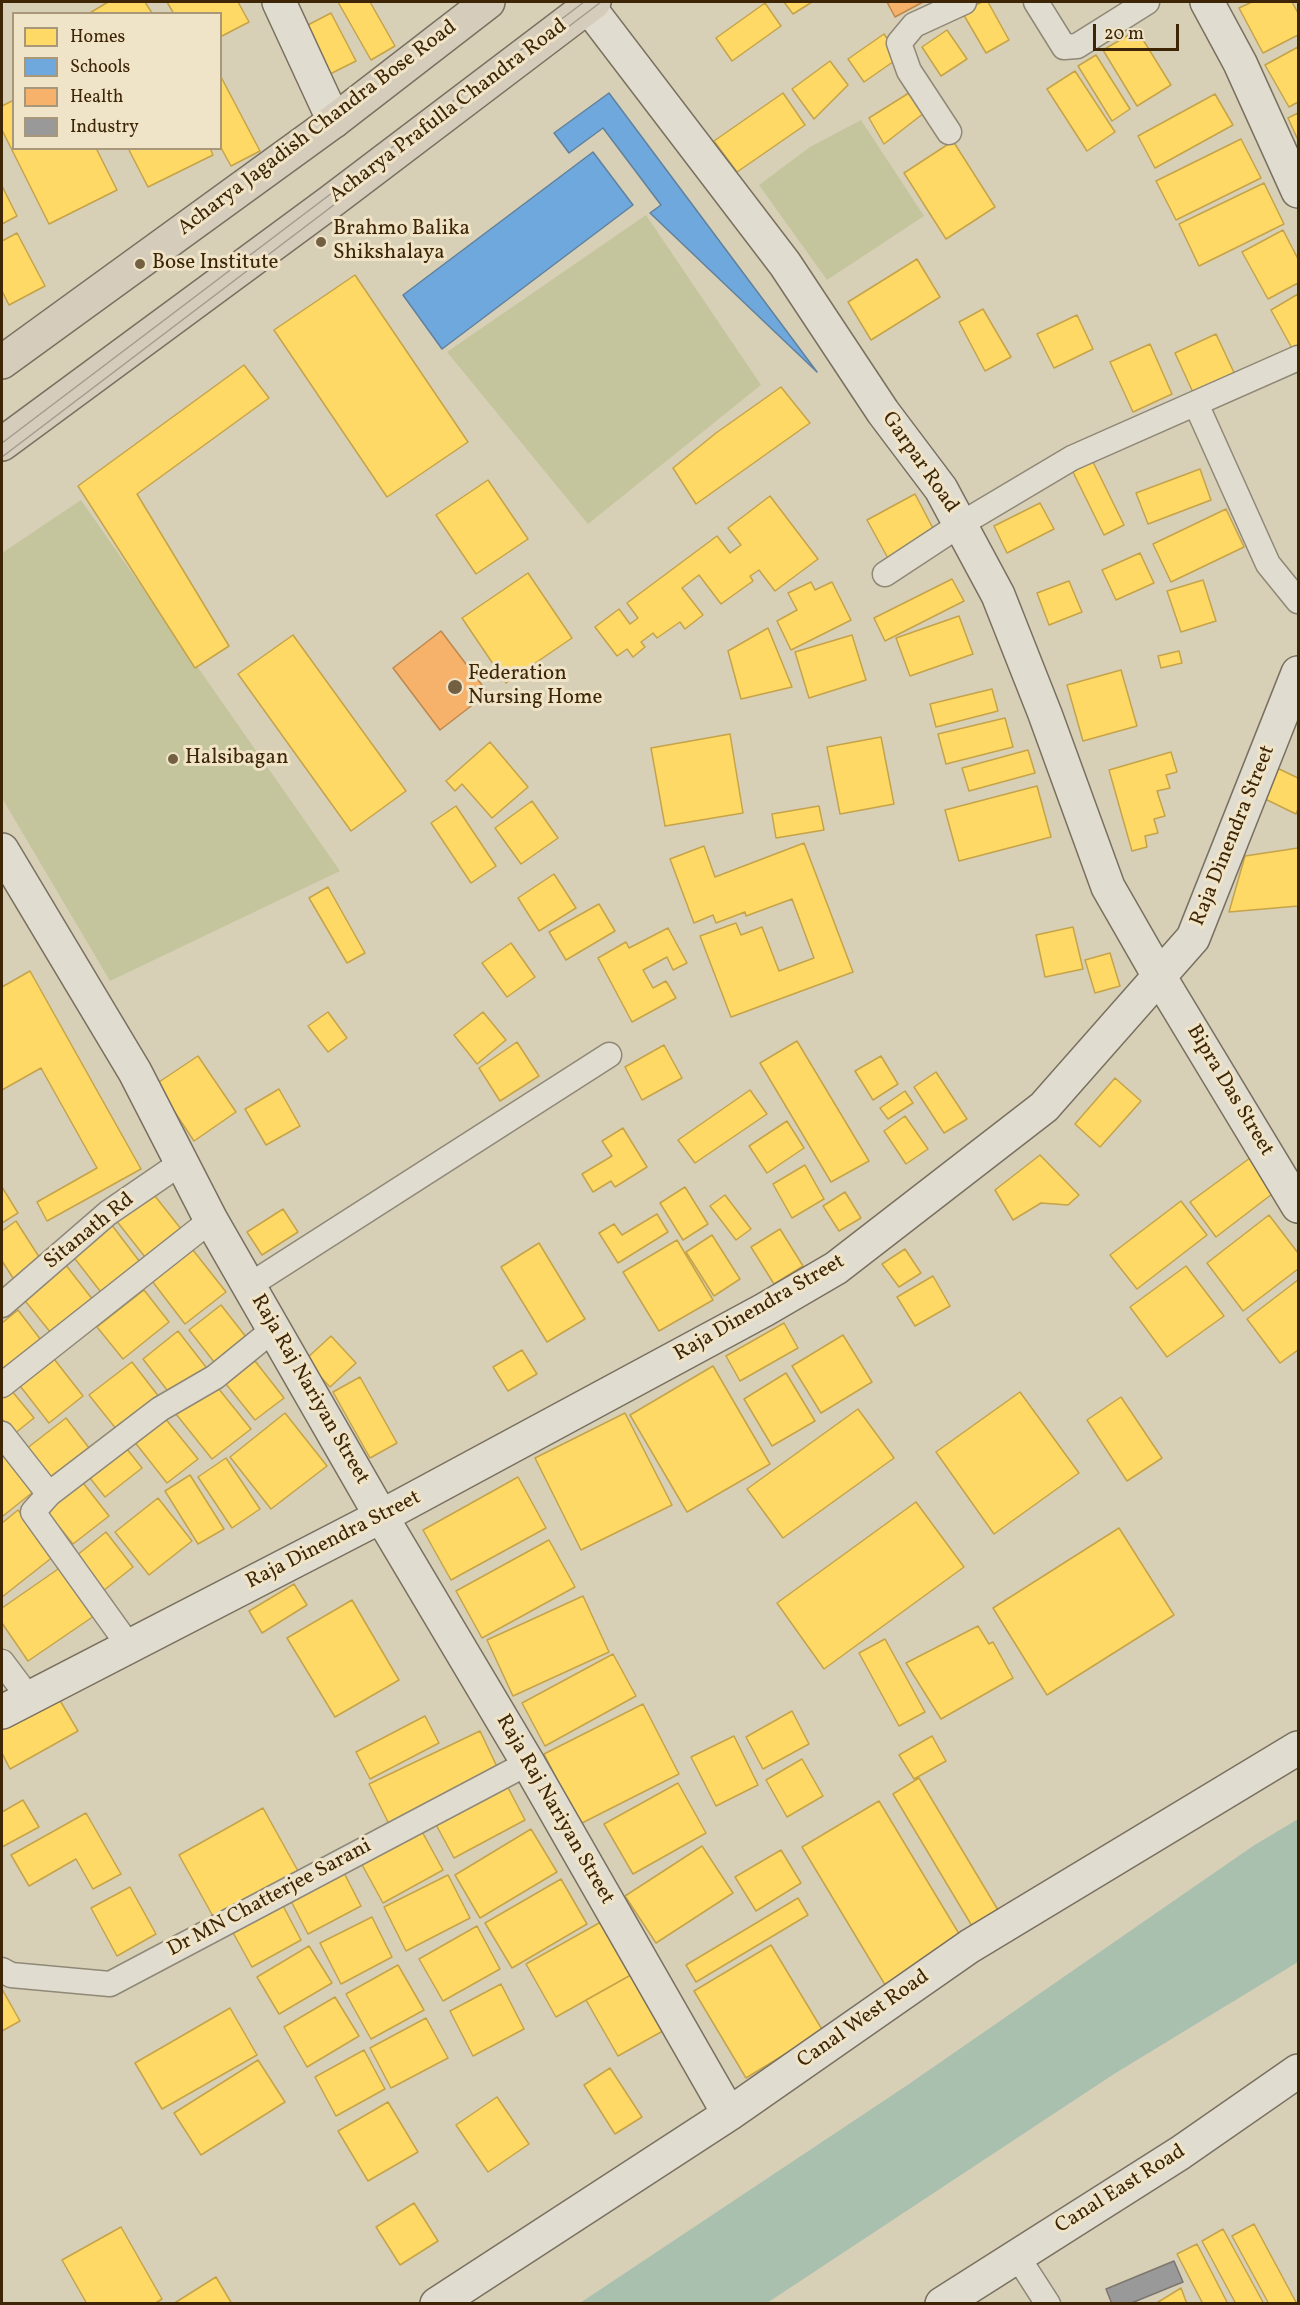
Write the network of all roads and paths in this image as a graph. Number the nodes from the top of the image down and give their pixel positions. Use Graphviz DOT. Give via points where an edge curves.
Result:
graph roads {
  1 [pos="279,2"];
  2 [pos="964,2"];
  3 [pos="1036,2"];
  4 [pos="1147,2"];
  5 [pos="1207,2"];
  6 [pos="480,4"];
  7 [pos="586,6"];
  8 [pos="334,121"];
  9 [pos="949,132"];
  10 [pos="1299,191"];
  11 [pos="1299,358"];
  12 [pos="2,362"];
  13 [pos="1196,404"];
  14 [pos="2,444"];
  15 [pos="961,524"];
  16 [pos="885,574"];
  17 [pos="1299,602"];
  18 [pos="1299,673"];
  19 [pos="2,850"];
  20 [pos="1159,976"];
  21 [pos="609,1055"];
  22 [pos="181,1163"];
  23 [pos="1299,1206"];
  24 [pos="212,1221"];
  25 [pos="250,1285"];
  26 [pos="2,1305"];
  27 [pos="273,1329"];
  28 [pos="2,1385"];
  29 [pos="2,1434"];
  30 [pos="49,1494"];
  31 [pos="381,1516"];
  32 [pos="129,1646"];
  33 [pos="2,1662"];
  34 [pos="15,1705"];
  35 [pos="1299,1748"];
  36 [pos="528,1763"];
  37 [pos="2,1970"];
  38 [pos="1299,2071"];
  39 [pos="729,2115"];
  40 [pos="1017,2256"];
  41 [pos="437,2304"];
  42 [pos="942,2304"];
  43 [pos="1048,2304"];
  1 -- 8 [label="street"];
  2 -- 9 [label="street" via="914,25 899,43 909,71"];
  3 -- 4 [label="street" via="1064,47 1077,46"];
  5 -- 10 [label="street"];
  6 -- 8 [label="main road, Acharya Jagadish Chandra Bose Road"];
  7 -- 14 [label="main road, Acharya Prafulla Chandra Road" via="329,203"];
  7 -- 15 [label="street, Garpar Road" via="785,264 883,412 942,489"];
  8 -- 12 [label="main road, Acharya Jagadish Chandra Bose Road"];
  11 -- 13 [label="street"];
  13 -- 15 [label="street" via="1072,458"];
  13 -- 17 [label="street" via="1268,564"];
  15 -- 16 [label="street"];
  15 -- 20 [label="street, Garpar Road" via="998,595 1108,887"];
  18 -- 20 [label="street, Raja Dinendra Street" via="1193,938"];
  19 -- 22 [label="street, Raja Raj Nariyan Street" via="135,1072"];
  20 -- 23 [label="street, Bipra Das Street"];
  20 -- 31 [label="street, Raja Dinendra Street" via="1044,1107 836,1268"];
  21 -- 25 [label="street"];
  22 -- 24 [label="street, Raja Raj Nariyan Street"];
  22 -- 26 [label="street, Sitanath Rd" via="108,1213"];
  24 -- 25 [label="street, Raja Raj Nariyan Street"];
  24 -- 28 [label="street"];
  25 -- 27 [label="street, Raja Raj Nariyan Street"];
  27 -- 30 [label="street" via="215,1377 160,1409"];
  27 -- 31 [label="street, Raja Raj Nariyan Street"];
  29 -- 30 [label="street"];
  30 -- 32 [label="street" via="33,1512"];
  31 -- 32 [label="street, Raja Dinendra Street"];
  31 -- 36 [label="street, Raja Raj Nariyan Street"];
  32 -- 34 [label="street, Raja Dinendra Street"];
  33 -- 34 [label="street"];
  35 -- 39 [label="street, Canal West Road" via="970,1946"];
  36 -- 37 [label="street, Dr MN Chatterjee Sarani" via="110,1984 11,1975"];
  36 -- 39 [label="street, Raja Raj Nariyan Street"];
  38 -- 40 [label="street, Canal East Road" via="1180,2153"];
  39 -- 41 [label="street, Canal West Road"];
  40 -- 42 [label="street, Canal East Road"];
  40 -- 43 [label="street"];
}
